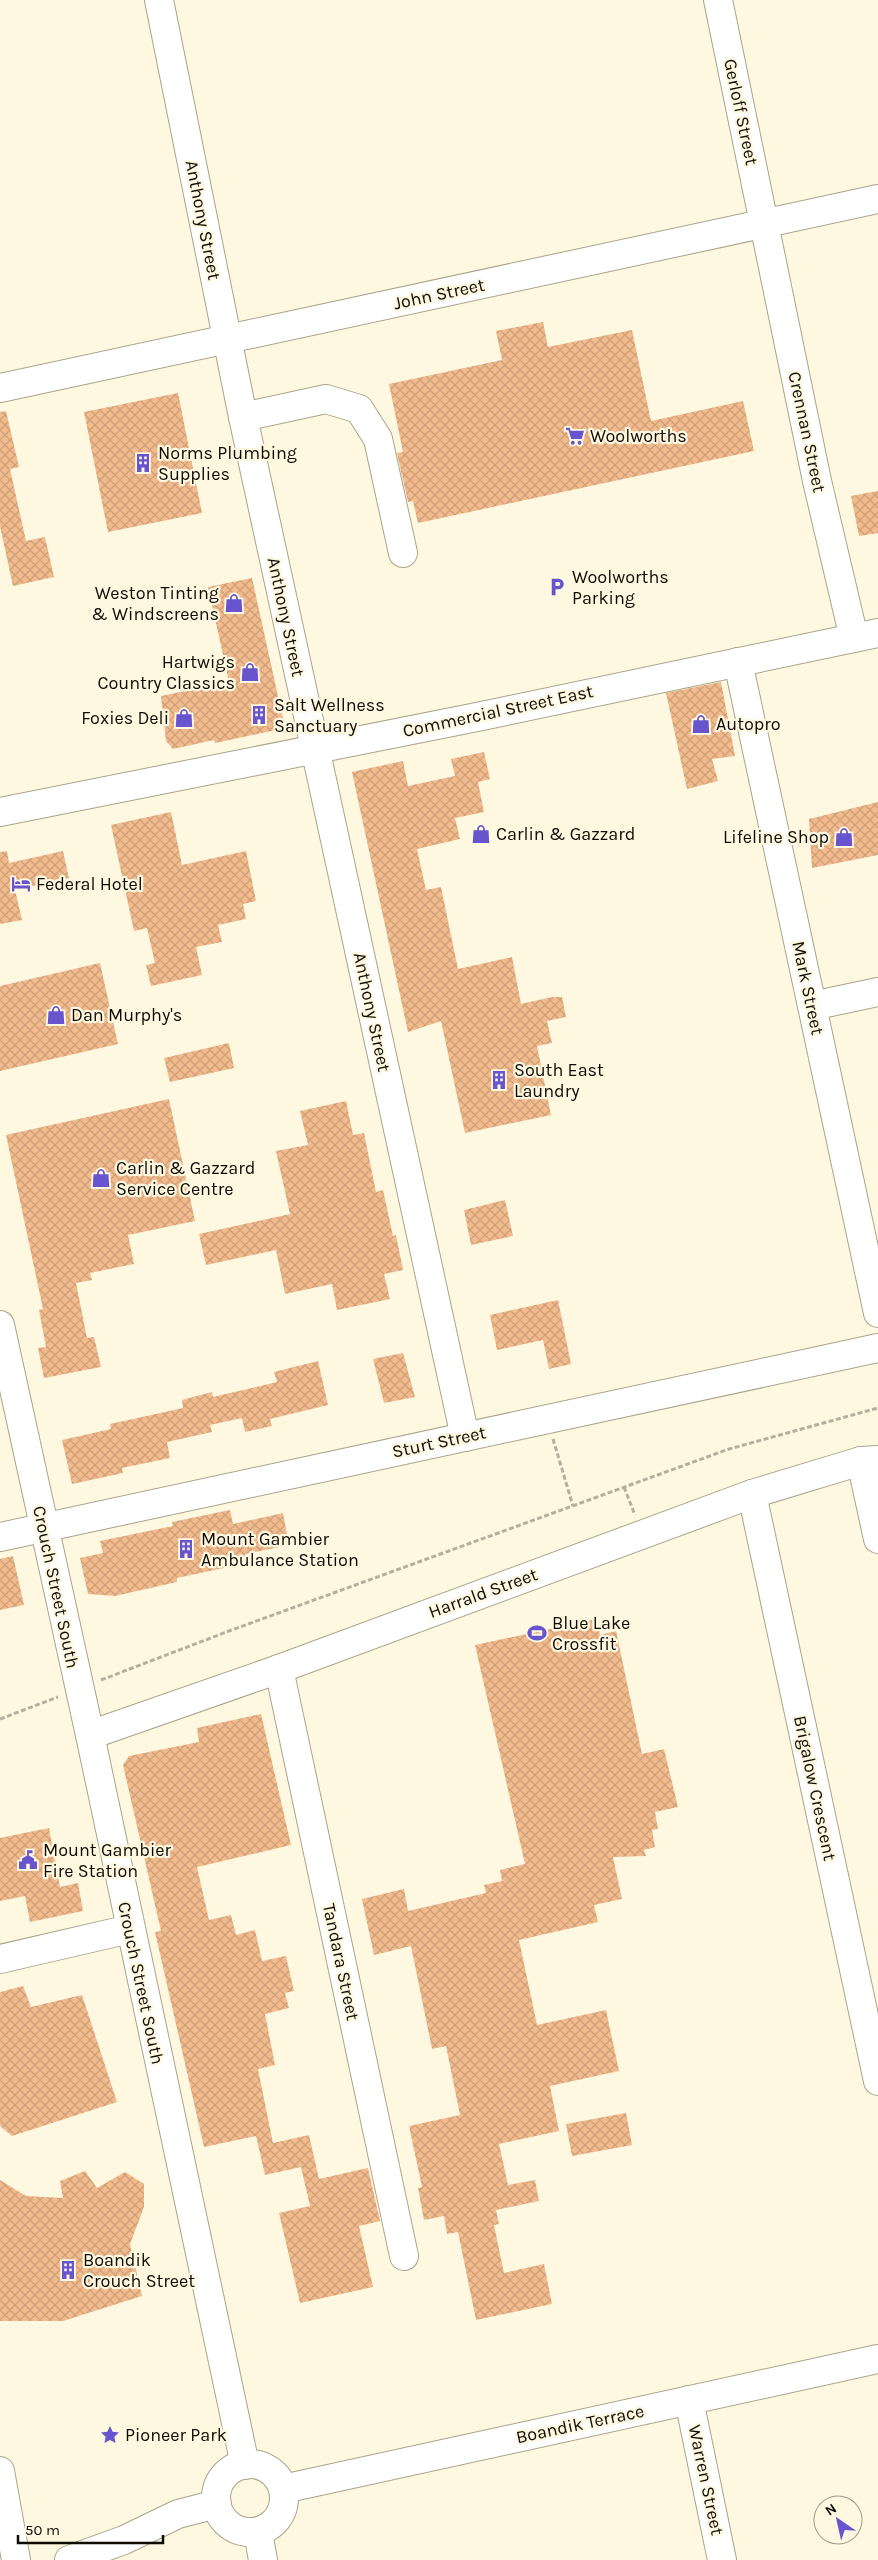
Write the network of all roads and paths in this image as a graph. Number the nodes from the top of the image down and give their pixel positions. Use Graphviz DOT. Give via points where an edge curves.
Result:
graph roads {
  1 [pos="159,0"];
  2 [pos="718,0"];
  3 [pos="878,200"];
  4 [pos="765,224"];
  5 [pos="226,339"];
  6 [pos="0,388"];
  7 [pos="243,417"];
  8 [pos="403,553"];
  9 [pos="866,635"];
  10 [pos="738,662"];
  11 [pos="314,748"];
  12 [pos="0,812"];
  13 [pos="878,992"];
  14 [pos="812,1006"];
  15 [pos="878,1313"];
  16 [pos="0,1325"];
  17 [pos="878,1348"];
  18 [pos="878,1408"];
  19 [pos="547,1419"];
  20 [pos="465,1437"];
  21 [pos="869,1460"];
  22 [pos="752,1494"];
  23 [pos="573,1506"];
  24 [pos="44,1528"];
  25 [pos="0,1537"];
  26 [pos="878,1538"];
  27 [pos="279,1669"];
  28 [pos="78,1688"];
  29 [pos="0,1719"];
  30 [pos="90,1735"];
  31 [pos="130,1929"];
  32 [pos="0,1960"];
  33 [pos="878,2081"];
  34 [pos="404,2256"];
  35 [pos="878,2358"];
  36 [pos="689,2400"];
  37 [pos="245,2465"];
  38 [pos="0,2470"];
  39 [pos="283,2489"];
  40 [pos="217,2504"];
  41 [pos="258,2532"];
  42 [pos="16,2560"];
  43 [pos="69,2560"];
  44 [pos="263,2560"];
  45 [pos="722,2560"];
  1 -- 5 [label="street, Anthony Street"];
  2 -- 4 [label="street, Gerloff Street"];
  3 -- 4 [label="street, John Street"];
  4 -- 5 [label="street, John Street"];
  4 -- 9 [label="street, Crennan Street" via="817,481"];
  5 -- 6 [label="street, John Street"];
  5 -- 7 [label="street, Anthony Street"];
  7 -- 8 [label="street" via="326,399 359,409 378,439"];
  7 -- 11 [label="street, Anthony Street"];
  9 -- 10 [label="street, Commercial Street East"];
  10 -- 11 [label="street, Commercial Street East"];
  10 -- 14 [label="street, Mark Street"];
  11 -- 12 [label="street, Commercial Street East"];
  11 -- 20 [label="street, Anthony Street"];
  13 -- 14 [label="street"];
  14 -- 15 [label="street, Mark Street"];
  16 -- 24 [label="street, Crouch Street South"];
  17 -- 19 [label="street, Sturt Street"];
  18 -- 23 [label="path" via="728,1450"];
  19 -- 20 [label="street, Sturt Street"];
  19 -- 23 [label="path"];
  20 -- 24 [label="street, Sturt Street"];
  21 -- 22 [label="street, Harrald Street"];
  21 -- 26 [label="street"];
  22 -- 27 [label="street, Harrald Street"];
  22 -- 33 [label="street, Brigalow Crescent"];
  23 -- 28 [label="path"];
  24 -- 25 [label="street, Sturt Street"];
  24 -- 28 [label="street, Crouch Street South"];
  27 -- 30 [label="street, Harrald Street"];
  27 -- 34 [label="street, Tandara Street"];
  28 -- 29 [label="path"];
  28 -- 30 [label="street, Crouch Street South"];
  30 -- 31 [label="street, Crouch Street South"];
  31 -- 32 [label="street"];
  31 -- 37 [label="street, Crouch Street South"];
  35 -- 36 [label="street, Boandik Terrace"];
  36 -- 39 [label="street, Boandik Terrace"];
  36 -- 45 [label="street, Warren Street"];
  37 -- 39 [label="street" via="257,2465 270,2471 279,2479"];
  37 -- 40 [label="street" via="231,2470 222,2480"];
  38 -- 42 [label="street"];
  39 -- 41 [label="street" via="284,2505 278,2516 270,2527"];
  40 -- 41 [label="street" via="222,2518 232,2526 244,2532"];
  40 -- 43 [label="street" via="178,2514 124,2540"];
  41 -- 44 [label="street"];
}
